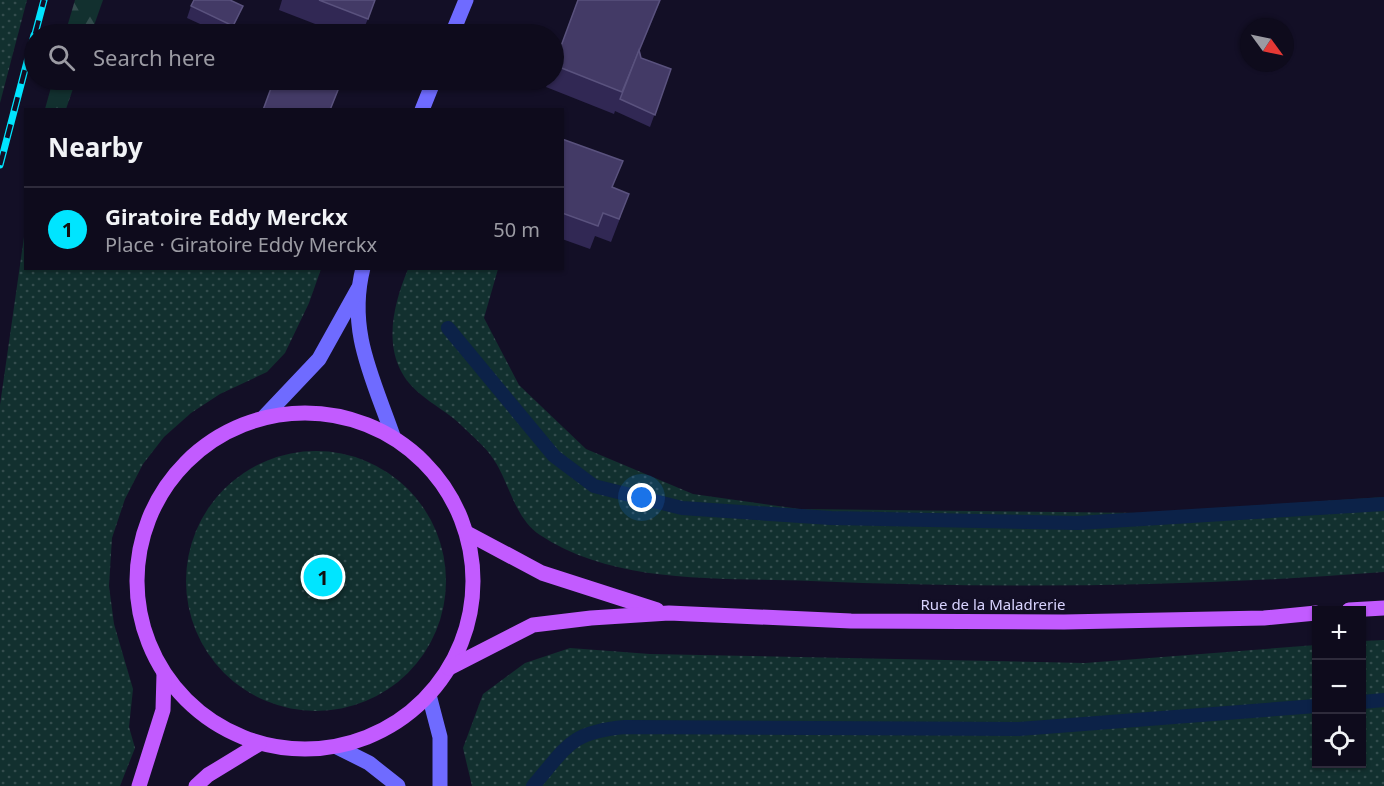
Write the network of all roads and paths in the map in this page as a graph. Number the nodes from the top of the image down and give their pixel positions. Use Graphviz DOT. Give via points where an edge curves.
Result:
graph roads {
  1 [pos="466,0"];
  2 [pos="456,24"];
  3 [pos="430,90"];
  4 [pos="423,108"];
  5 [pos="363,270"];
  6 [pos="358,290"];
  7 [pos="264,416"];
  8 [pos="393,436"];
  9 [pos="467,533"];
  10 [pos="1384,608"];
  11 [pos="1366,609"];
  12 [pos="669,613"];
  13 [pos="1312,613"];
  14 [pos="449,668"];
  15 [pos="164,674"];
  16 [pos="429,695"];
  17 [pos="259,744"];
  18 [pos="337,747"];
  19 [pos="139,786"];
  20 [pos="196,786"];
  21 [pos="398,786"];
  22 [pos="440,786"];
  1 -- 2 [label="street"];
  3 -- 4 [label="street"];
  5 -- 6 [label="street"];
  6 -- 7 [label="street" via="319,359"];
  6 -- 8 [label="street" via="358,332"];
  7 -- 8 [label="main road" via="309,411 352,418"];
  7 -- 15 [label="main road" via="222,433 185,461 157,498 140,541 136,587 144,632"];
  8 -- 9 [label="main road" via="426,462 451,495"];
  9 -- 12 [label="main road, Rue de la Maladrerie" via="542,573"];
  9 -- 14 [label="main road" via="474,579 468,625"];
  10 -- 11 [label="main road"];
  12 -- 13 [label="main road, Rue de la Maladrerie" via="851,621 1053,622"];
  12 -- 14 [label="main road, Rue de la Maladrerie" via="533,625"];
  14 -- 16 [label="main road"];
  15 -- 17 [label="main road" via="189,705 222,728"];
  15 -- 19 [label="main road" via="164,710"];
  16 -- 18 [label="main road" via="402,719 371,736"];
  16 -- 22 [label="street" via="440,737"];
  17 -- 18 [label="main road" via="298,750"];
  17 -- 20 [label="main road" via="207,775"];
  18 -- 21 [label="street"];
}
